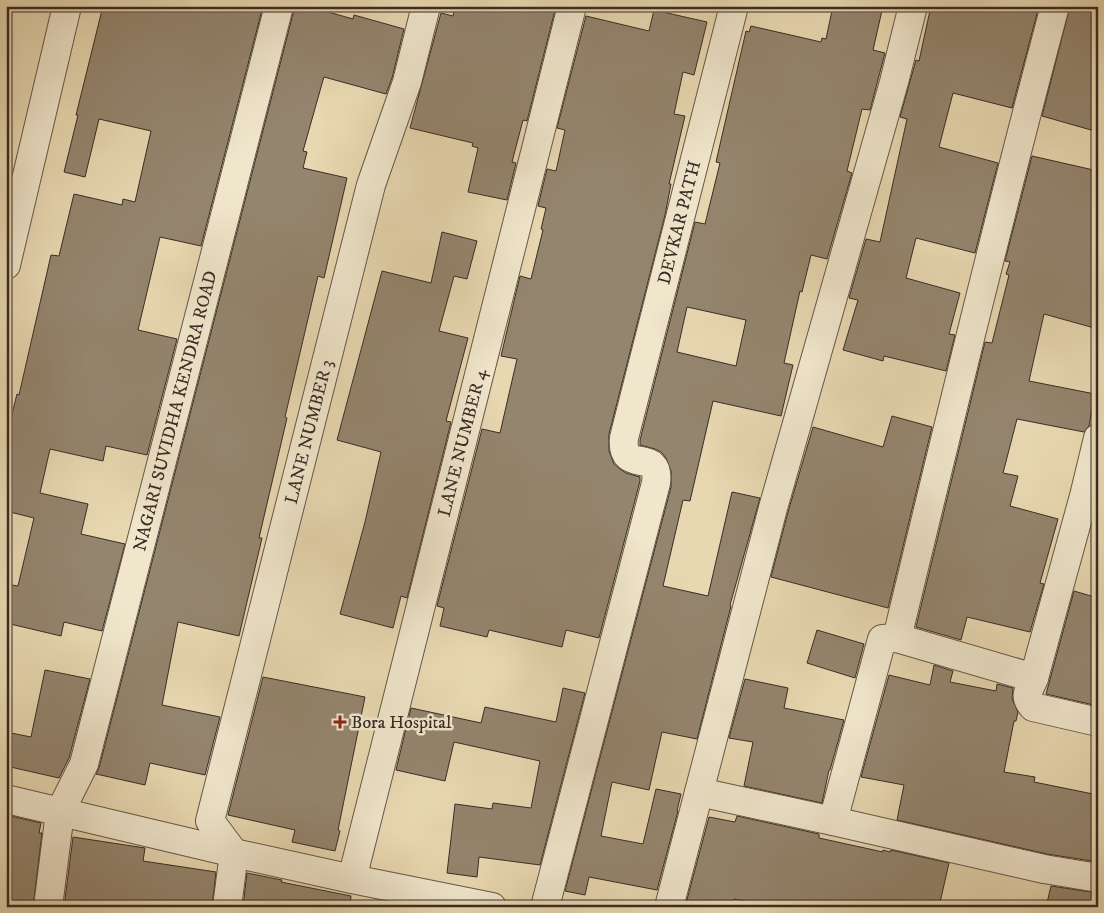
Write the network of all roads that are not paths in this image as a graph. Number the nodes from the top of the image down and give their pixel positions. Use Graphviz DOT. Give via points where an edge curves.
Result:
graph roads {
  1 [pos="67,6"];
  2 [pos="279,6"];
  3 [pos="426,6"];
  4 [pos="572,6"];
  5 [pos="734,6"];
  6 [pos="913,6"];
  7 [pos="1055,6"];
  8 [pos="6,265"];
  9 [pos="1098,438"];
  10 [pos="897,638"];
  11 [pos="1034,678"];
  12 [pos="1098,722"];
  13 [pos="699,792"];
  14 [pos="6,799"];
  15 [pos="60,812"];
  16 [pos="832,821"];
  17 [pos="234,853"];
  18 [pos="1098,878"];
  19 [pos="352,879"];
  20 [pos="385,896"];
  21 [pos="490,906"];
  22 [pos="48,907"];
  23 [pos="227,907"];
  24 [pos="545,907"];
  25 [pos="669,907"];
  1 -- 8 [label="street"];
  2 -- 15 [label="street, NAGARI SUVIDHA KENDRA ROAD" via="84,764"];
  3 -- 17 [label="street, LANE NUMBER 3" via="407,82 371,185 210,821"];
  4 -- 19 [label="street, LANE NUMBER 4"];
  5 -- 24 [label="street, DEVKAR PATH" via="624,438 624,452 629,458 655,468 656,483"];
  6 -- 13 [label="street" via="773,508"];
  7 -- 10 [label="street"];
  9 -- 11 [label="street"];
  10 -- 11 [label="street"];
  10 -- 16 [label="street" via="882,638"];
  11 -- 12 [label="street" via="1027,695 1034,706"];
  13 -- 16 [label="street"];
  13 -- 25 [label="street"];
  14 -- 15 [label="street"];
  15 -- 17 [label="street"];
  15 -- 22 [label="street, NAGARI SUVIDHA KENDRA ROAD"];
  16 -- 18 [label="street" via="1044,869"];
  17 -- 19 [label="street"];
  17 -- 23 [label="street"];
  19 -- 20 [label="street"];
  20 -- 21 [label="street"];
}
